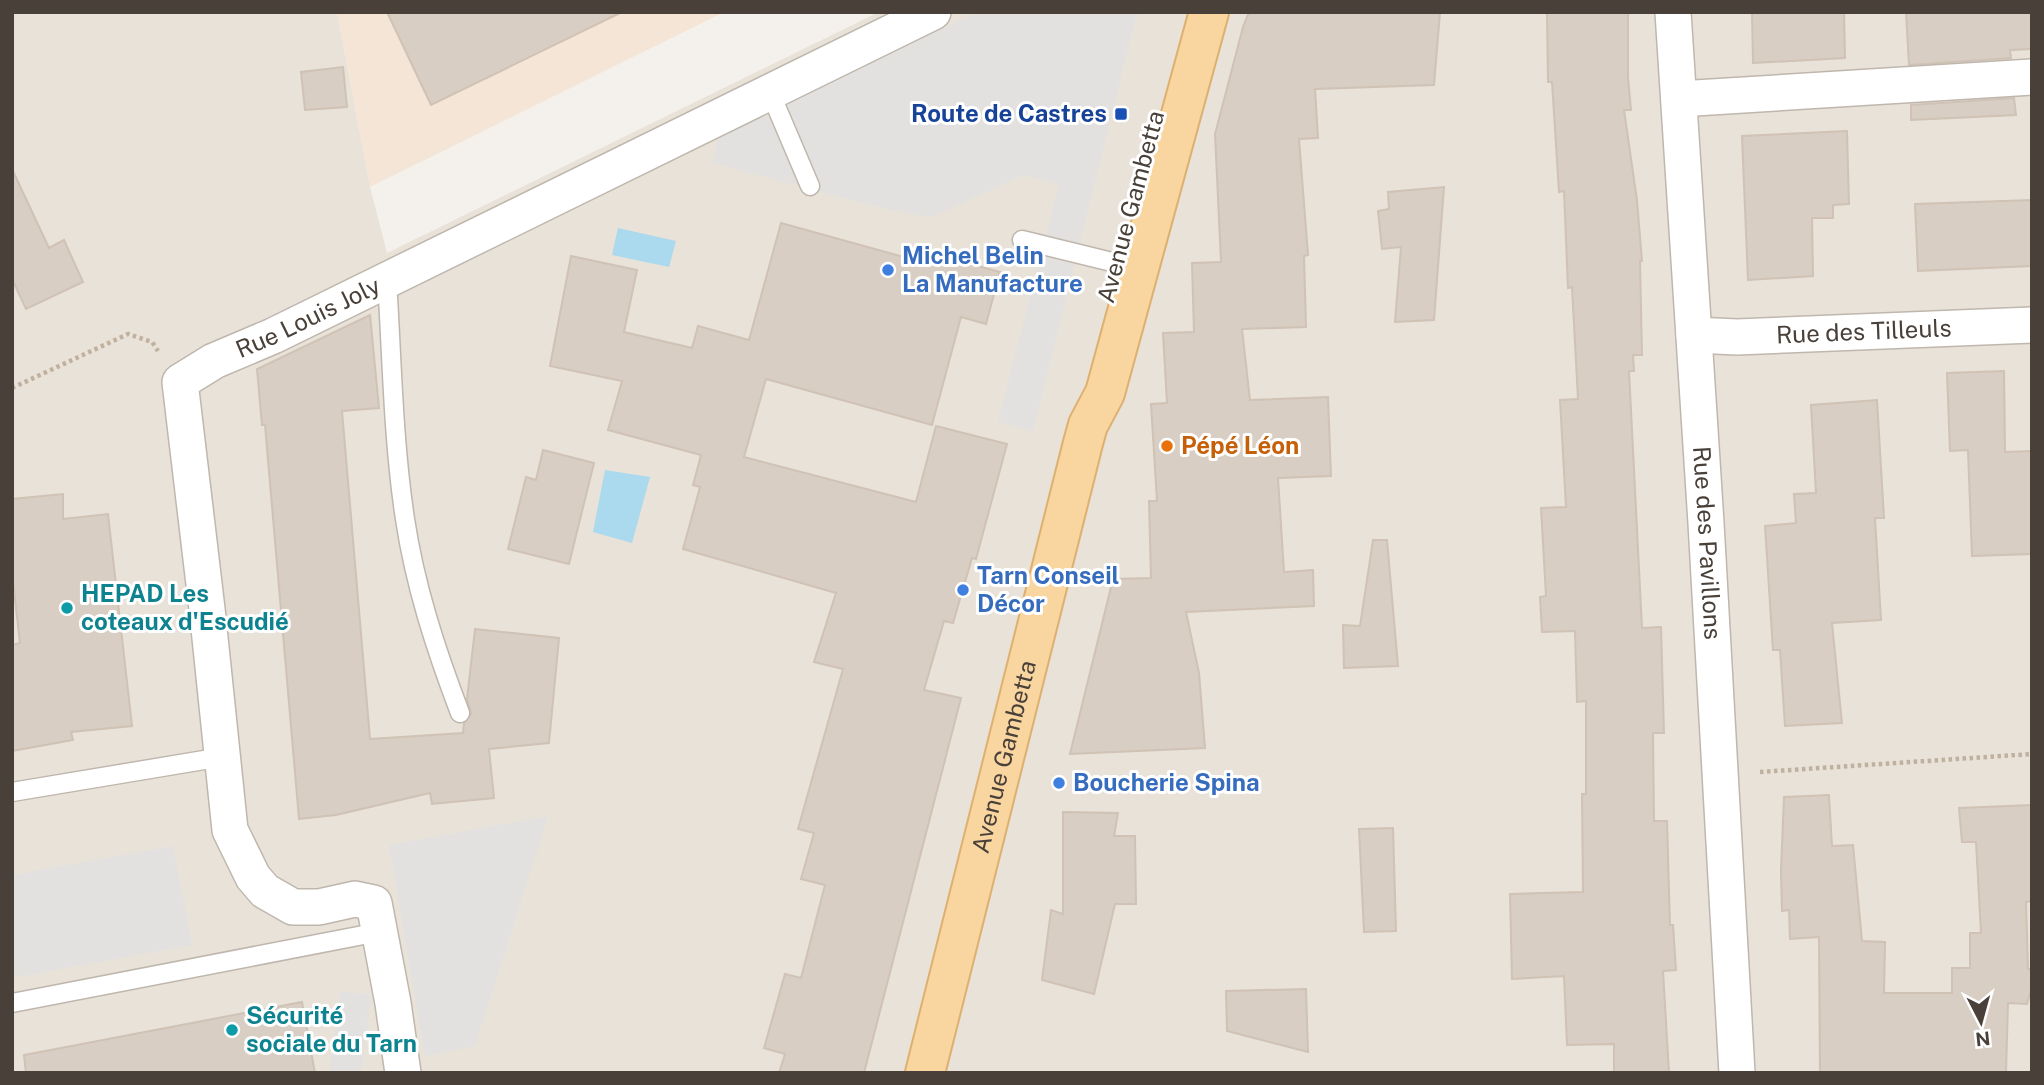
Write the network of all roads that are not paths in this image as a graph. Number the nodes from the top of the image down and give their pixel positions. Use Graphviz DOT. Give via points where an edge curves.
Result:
graph roads {
  1 [pos="933,12"];
  2 [pos="1183,12"];
  3 [pos="1209,12"];
  4 [pos="1220,12"];
  5 [pos="1673,12"];
  6 [pos="2032,77"];
  7 [pos="770,92"];
  8 [pos="1679,99"];
  9 [pos="810,187"];
  10 [pos="1022,240"];
  11 [pos="1116,263"];
  12 [pos="387,280"];
  13 [pos="2032,325"];
  14 [pos="1694,335"];
  15 [pos="1105,393"];
  16 [pos="1083,443"];
  17 [pos="460,713"];
  18 [pos="222,757"];
  19 [pos="12,792"];
  20 [pos="379,932"];
  21 [pos="12,1003"];
  22 [pos="403,1073"];
  23 [pos="925,1073"];
  24 [pos="1737,1073"];
  1 -- 7 [label="street, Rue Louis Joly"];
  2 -- 11 [label="main road, Avenue Gambetta"];
  3 -- 15 [label="main road"];
  4 -- 15 [label="main road" via="1128,368"];
  5 -- 8 [label="street, Rue des Pavillons"];
  6 -- 8 [label="street"];
  7 -- 9 [label="lane"];
  7 -- 12 [label="street, Rue Louis Joly"];
  8 -- 14 [label="street, Rue des Pavillons"];
  10 -- 11 [label="lane"];
  11 -- 16 [label="main road, Avenue Gambetta" via="1077,408"];
  12 -- 17 [label="lane" via="405,518 432,639"];
  12 -- 18 [label="street, Rue Louis Joly" via="214,361 180,382"];
  13 -- 14 [label="street, Rue des Tilleuls"];
  14 -- 24 [label="street, Rue des Pavillons"];
  15 -- 16 [label="main road, Avenue Gambetta"];
  16 -- 23 [label="main road, Avenue Gambetta"];
  18 -- 19 [label="lane"];
  18 -- 20 [label="street" via="229,830 265,891 293,906 319,907 355,899 374,903"];
  20 -- 21 [label="lane"];
  20 -- 22 [label="street"];
}
